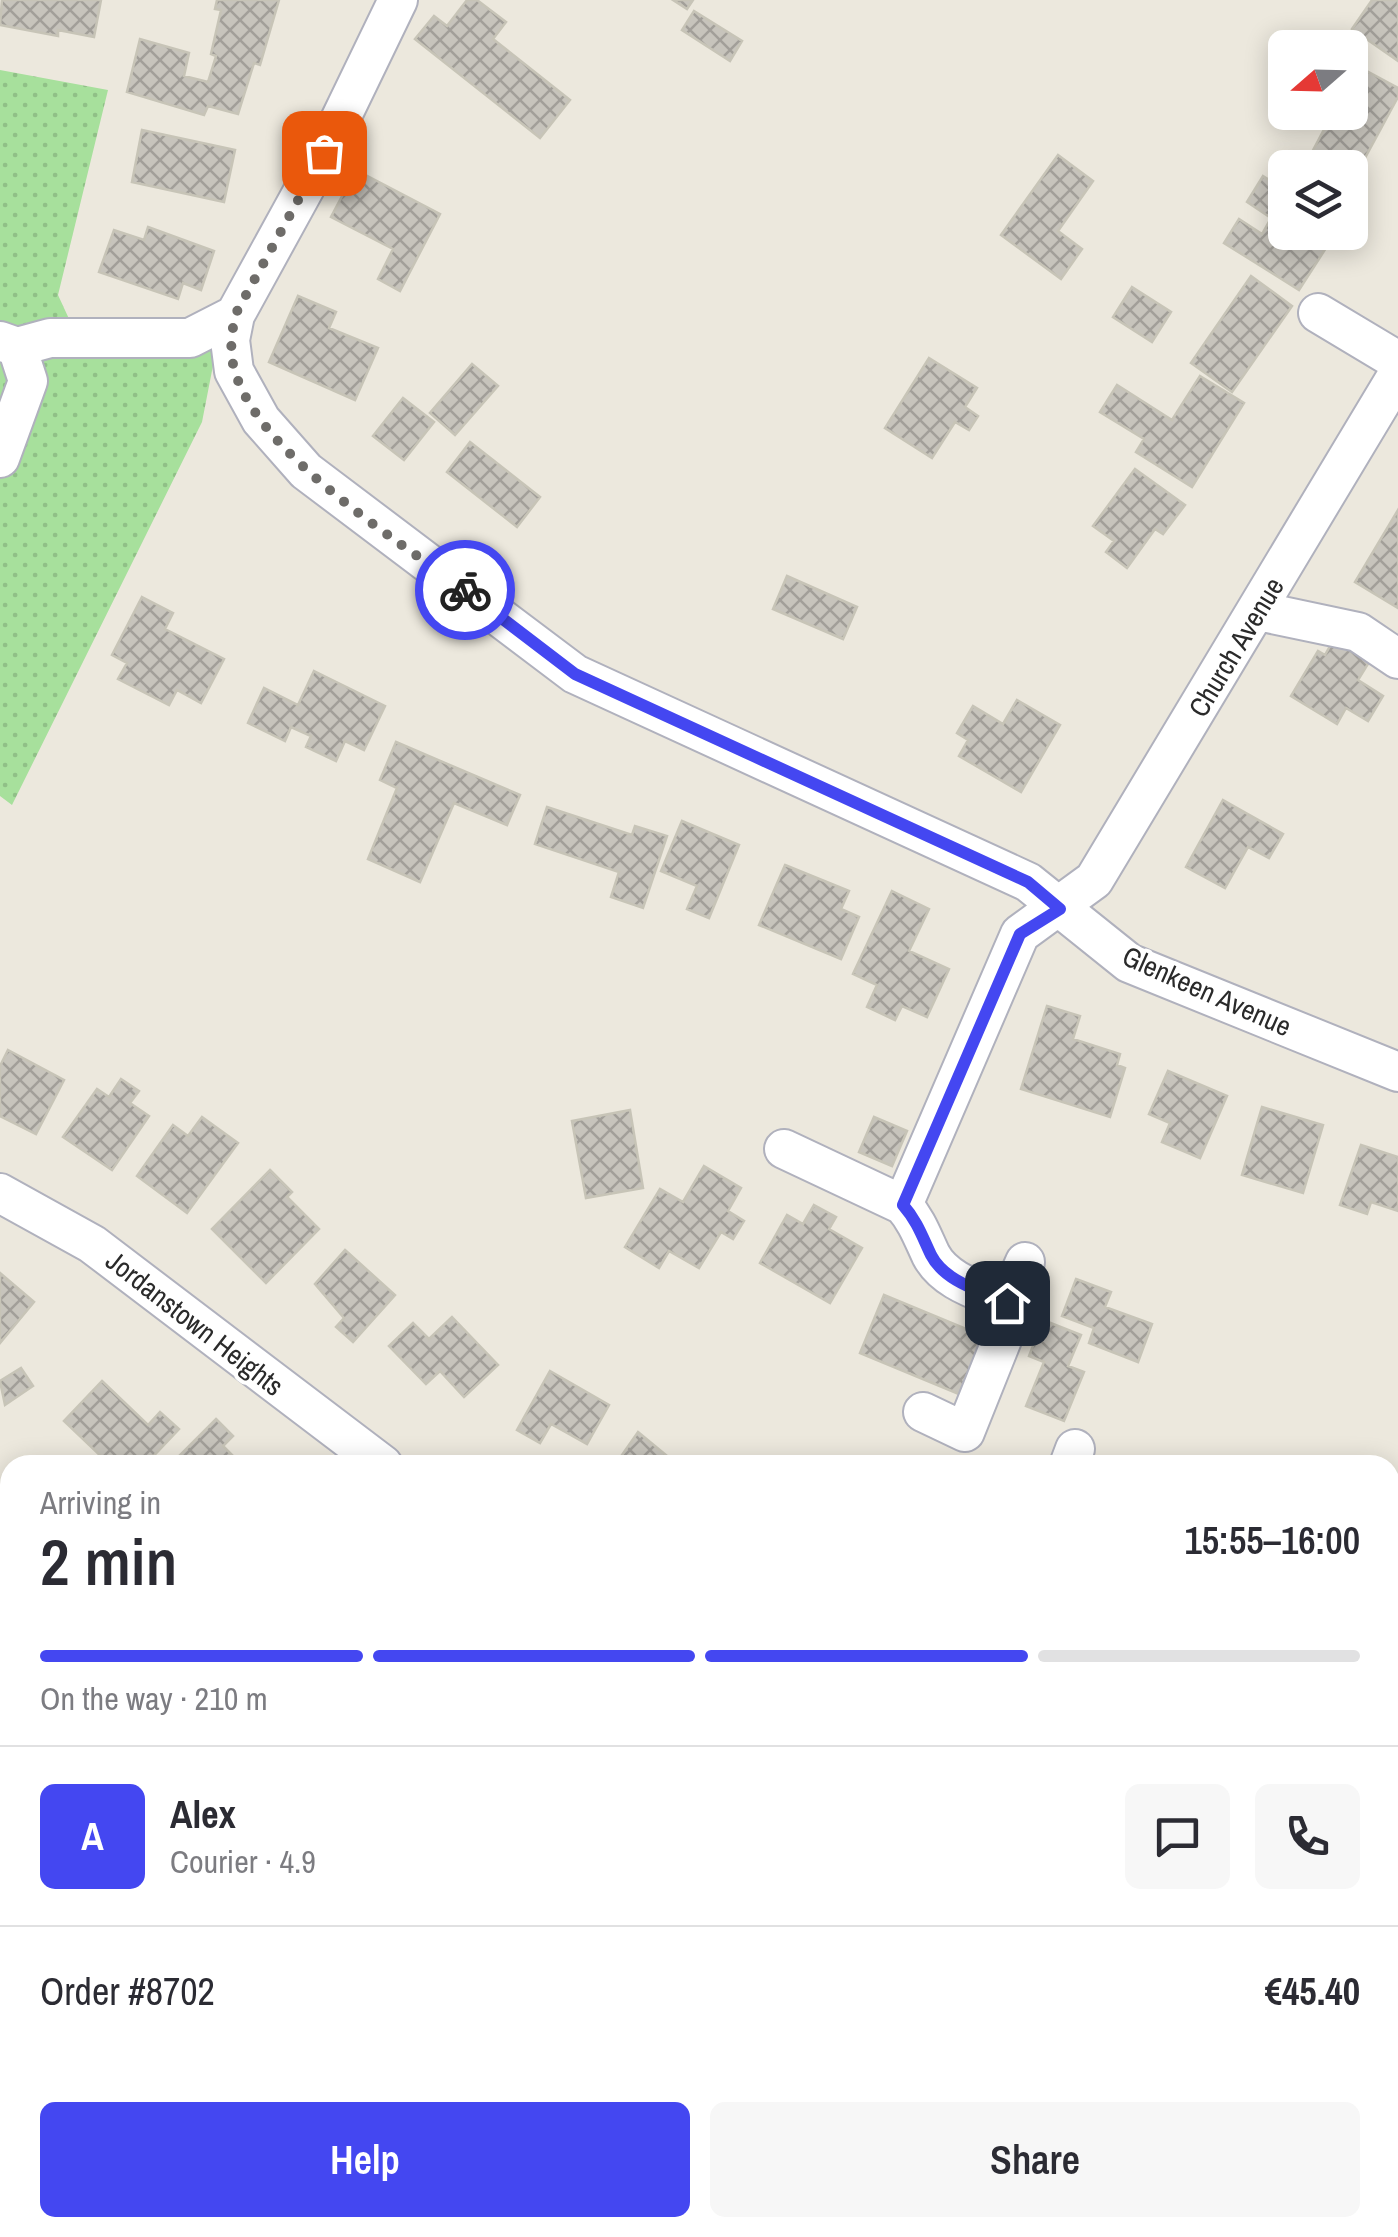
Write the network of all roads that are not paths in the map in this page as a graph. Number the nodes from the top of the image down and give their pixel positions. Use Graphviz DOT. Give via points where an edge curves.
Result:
graph roads {
  1 [pos="398,0"];
  2 [pos="1318,313"];
  3 [pos="235,315"];
  4 [pos="8,344"];
  5 [pos="1398,362"];
  6 [pos="1398,374"];
  7 [pos="0,458"];
  8 [pos="1258,611"];
  9 [pos="1398,659"];
  10 [pos="1060,909"];
  11 [pos="1398,1072"];
  12 [pos="784,1150"];
  13 [pos="0,1193"];
  14 [pos="903,1205"];
  15 [pos="1025,1262"];
  16 [pos="1007,1303"];
  17 [pos="922,1412"];
  18 [pos="355,1455"];
  1 -- 3 [label="street"];
  2 -- 5 [label="street"];
  3 -- 4 [label="street" via="190,338"];
  3 -- 10 [label="street, Glenkeen Avenue" via="234,371 262,420 306,471 575,674 1028,882"];
  4 -- 7 [label="street" via="28,381"];
  6 -- 8 [label="street, Church Avenue"];
  8 -- 9 [label="street" via="1358,632"];
  8 -- 10 [label="street, Church Avenue" via="1094,880"];
  10 -- 11 [label="street, Glenkeen Avenue" via="1129,963"];
  10 -- 14 [label="street, Church Avenue" via="1020,934"];
  12 -- 14 [label="street"];
  13 -- 18 [label="street, Jordanstown Heights" via="92,1244"];
  14 -- 16 [label="street" via="951,1278"];
  15 -- 16 [label="street"];
  16 -- 17 [label="street" via="1004,1332 965,1432"];
}
